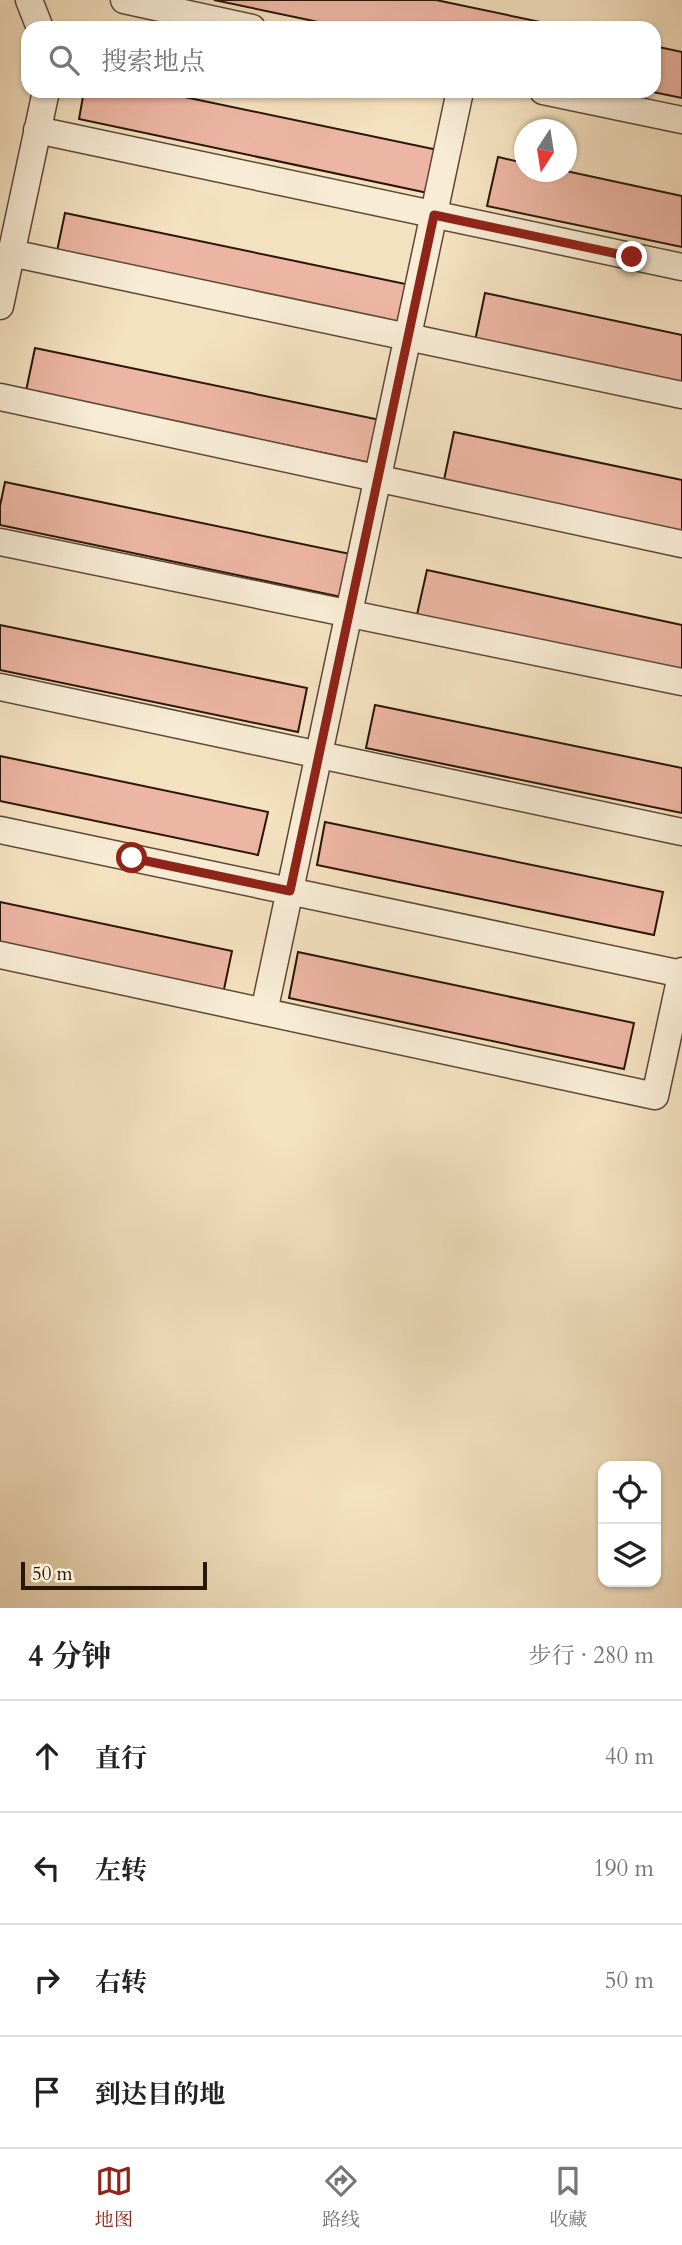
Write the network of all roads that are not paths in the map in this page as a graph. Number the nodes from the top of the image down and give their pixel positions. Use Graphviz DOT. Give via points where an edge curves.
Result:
graph roads {
  1 [pos="29,0"];
  2 [pos="124,0"];
  3 [pos="37,21"];
  4 [pos="220,21"];
  5 [pos="44,98"];
  6 [pos="459,98"];
  7 [pos="577,98"];
  8 [pos="682,120"];
  9 [pos="37,130"];
  10 [pos="434,215"];
  11 [pos="11,253"];
  12 [pos="682,267"];
  13 [pos="0,306"];
  14 [pos="408,337"];
  15 [pos="682,395"];
  16 [pos="0,397"];
  17 [pos="378,478"];
  18 [pos="0,542"];
  19 [pos="682,544"];
  20 [pos="349,614"];
  21 [pos="682,682"];
  22 [pos="0,687"];
  23 [pos="319,755"];
  24 [pos="0,830"];
  25 [pos="682,832"];
  26 [pos="290,891"];
  27 [pos="0,955"];
  28 [pos="682,973"];
  29 [pos="264,1012"];
  1 -- 3 [label="street"];
  2 -- 4 [label="street"];
  5 -- 9 [label="street"];
  6 -- 10 [label="street"];
  7 -- 8 [label="street"];
  9 -- 10 [label="street"];
  9 -- 11 [label="street"];
  10 -- 12 [label="street"];
  10 -- 14 [label="street"];
  11 -- 13 [label="street"];
  11 -- 14 [label="street"];
  14 -- 15 [label="street"];
  14 -- 17 [label="street"];
  16 -- 17 [label="street"];
  17 -- 19 [label="street"];
  17 -- 20 [label="street"];
  18 -- 20 [label="street"];
  20 -- 21 [label="street"];
  20 -- 23 [label="street"];
  22 -- 23 [label="street"];
  23 -- 25 [label="street"];
  23 -- 26 [label="street"];
  24 -- 26 [label="street"];
  26 -- 28 [label="street"];
  26 -- 29 [label="street"];
  27 -- 29 [label="street"];
  28 -- 29 [label="street" via="655,1096"];
}
